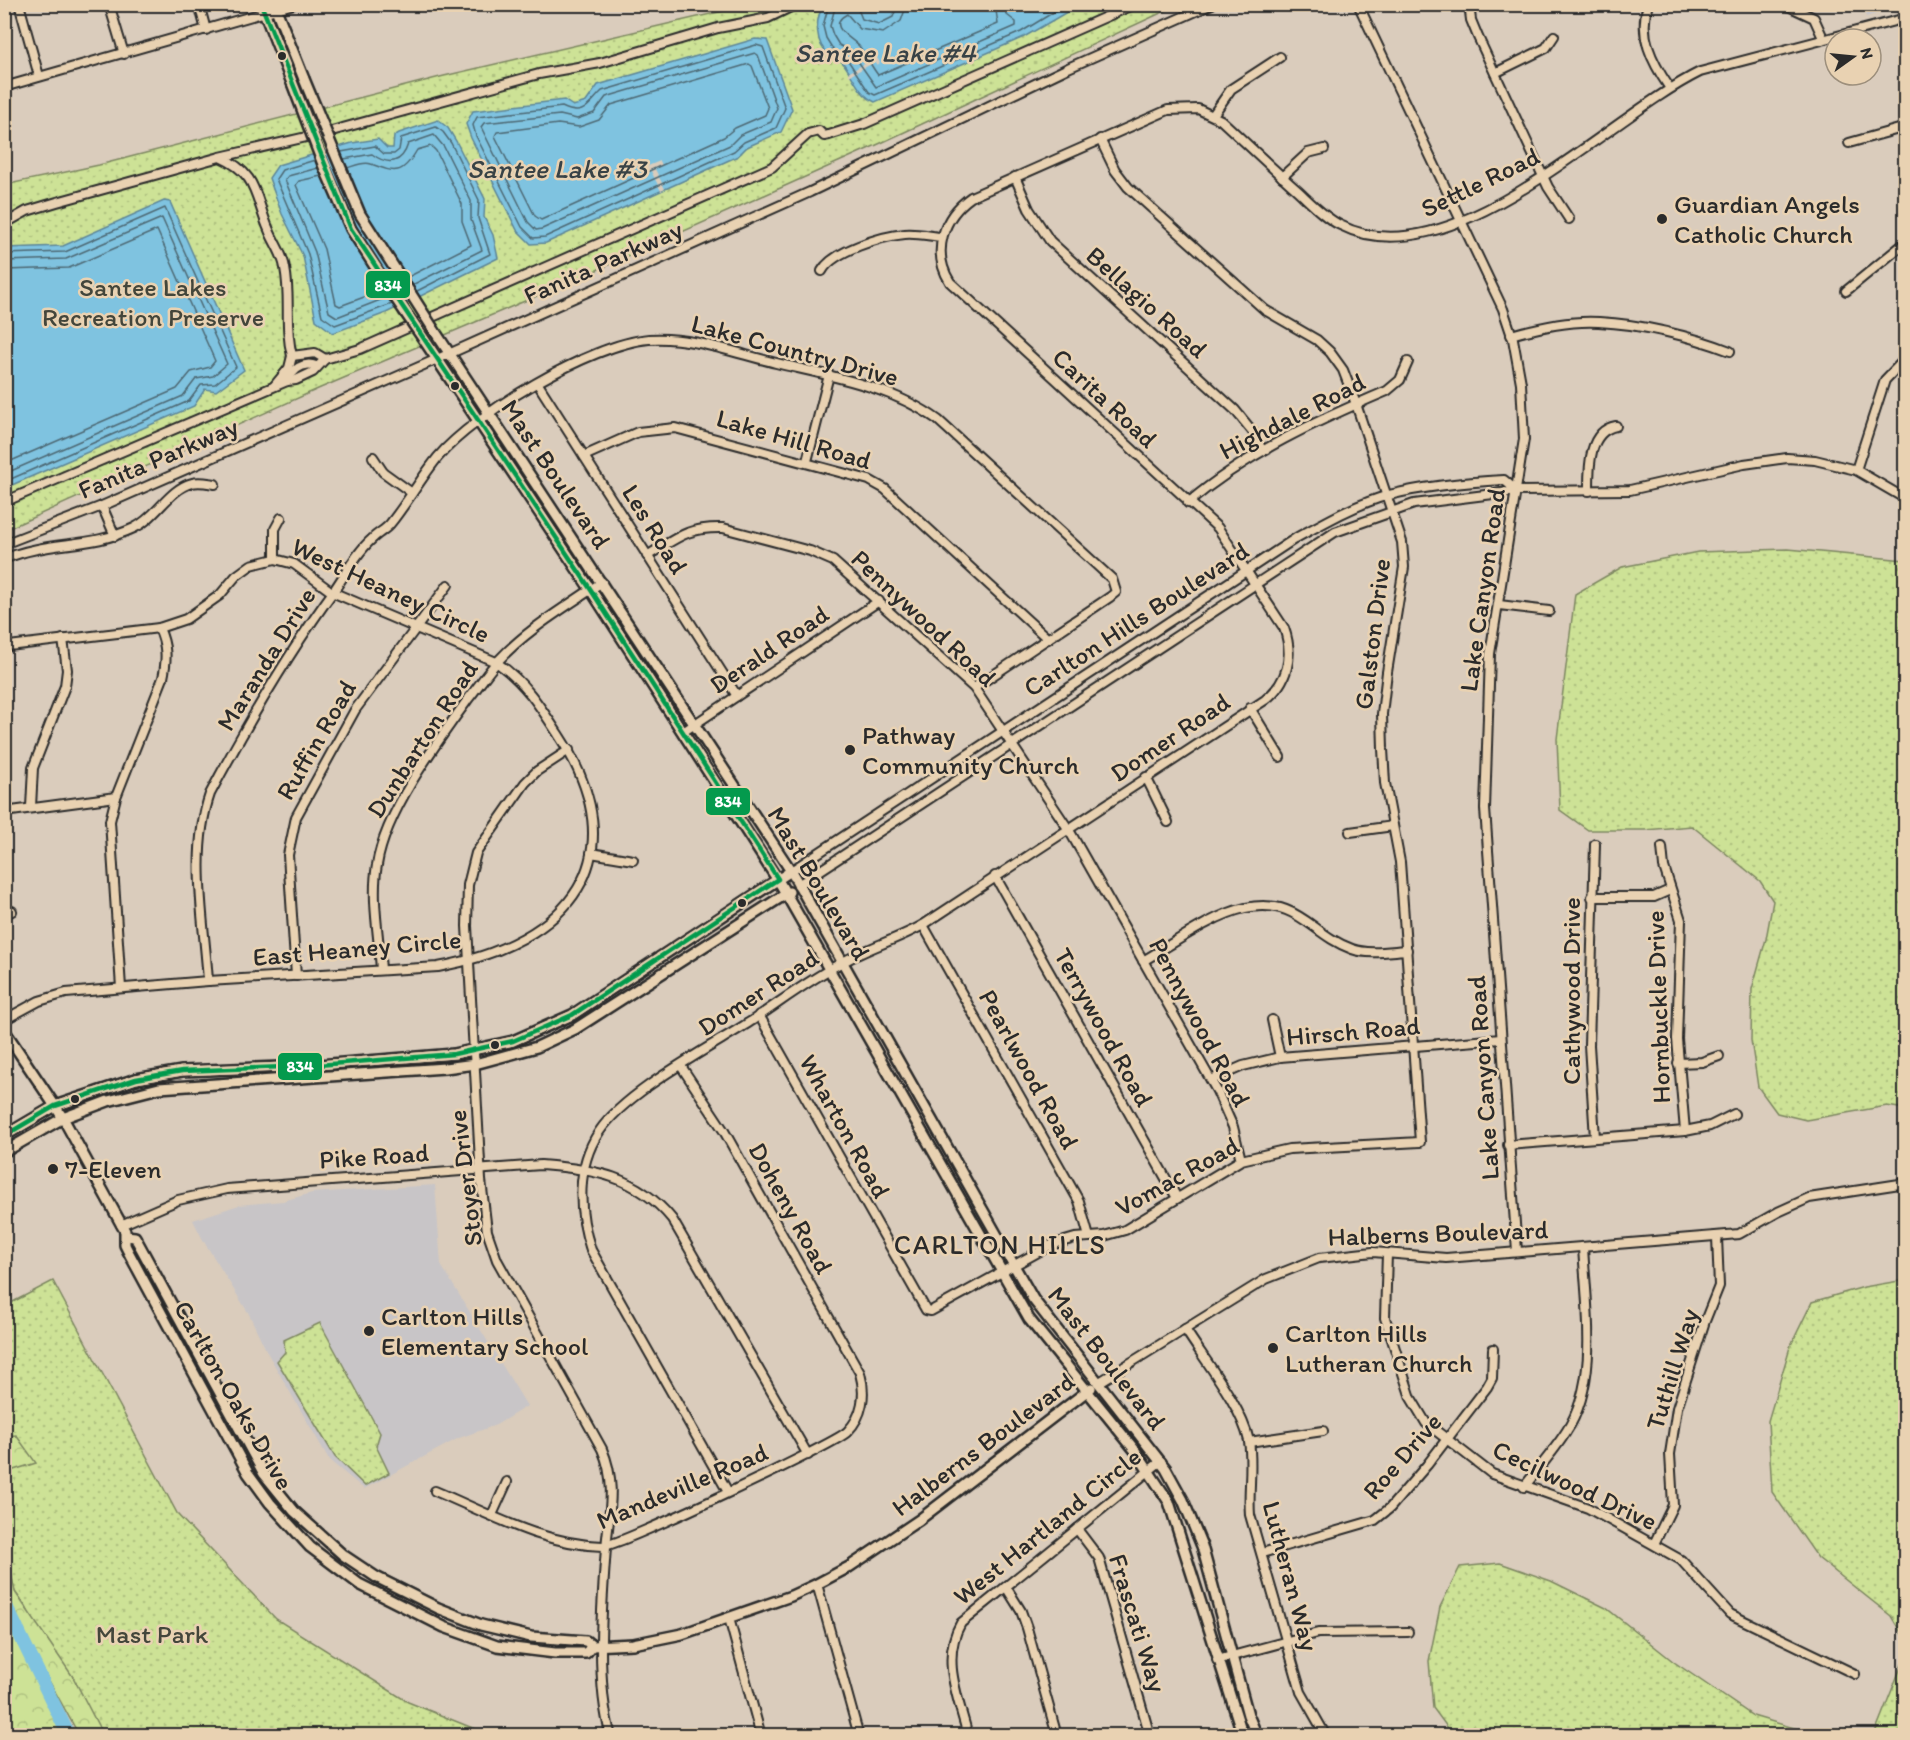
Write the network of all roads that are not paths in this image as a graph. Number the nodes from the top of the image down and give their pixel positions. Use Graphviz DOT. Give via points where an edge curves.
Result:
graph roads {
  1 [pos="19,4"];
  2 [pos="109,4"];
  3 [pos="199,4"];
  4 [pos="294,4"];
  5 [pos="797,4"];
  6 [pos="1135,4"];
  7 [pos="1212,4"];
  8 [pos="1358,4"];
  9 [pos="1469,4"];
  10 [pos="1648,4"];
  11 [pos="1784,4"];
  12 [pos="275,7"];
  13 [pos="262,9"];
  14 [pos="1905,18"];
  15 [pos="1868,27"];
  16 [pos="206,30"];
  17 [pos="1554,36"];
  18 [pos="1823,38"];
  19 [pos="124,54"];
  20 [pos="1280,57"];
  21 [pos="1495,73"];
  22 [pos="39,76"];
  23 [pos="4,87"];
  24 [pos="1669,87"];
  25 [pos="1213,115"];
  26 [pos="1905,127"];
  27 [pos="1100,139"];
  28 [pos="1850,143"];
  29 [pos="1324,149"];
  30 [pos="220,157"];
  31 [pos="1015,177"];
  32 [pos="1282,177"];
  33 [pos="1543,177"];
  34 [pos="1569,219"];
  35 [pos="1462,220"];
  36 [pos="4,224"];
  37 [pos="942,237"];
  38 [pos="1905,242"];
  39 [pos="822,271"];
  40 [pos="1846,291"];
  41 [pos="1511,335"];
  42 [pos="1730,351"];
  43 [pos="451,353"];
  44 [pos="292,356"];
  45 [pos="1905,358"];
  46 [pos="325,359"];
  47 [pos="437,359"];
  48 [pos="1408,362"];
  49 [pos="829,375"];
  50 [pos="538,384"];
  51 [pos="272,388"];
  52 [pos="1356,404"];
  53 [pos="490,412"];
  54 [pos="478,420"];
  55 [pos="1616,426"];
  56 [pos="1262,450"];
  57 [pos="584,456"];
  58 [pos="373,457"];
  59 [pos="807,462"];
  60 [pos="1856,470"];
  61 [pos="215,484"];
  62 [pos="1589,490"];
  63 [pos="1517,491"];
  64 [pos="412,493"];
  65 [pos="1387,496"];
  66 [pos="1905,498"];
  67 [pos="4,502"];
  68 [pos="1188,503"];
  69 [pos="102,506"];
  70 [pos="1392,510"];
  71 [pos="281,518"];
  72 [pos="115,536"];
  73 [pos="4,544"];
  74 [pos="647,556"];
  75 [pos="4,559"];
  76 [pos="275,559"];
  77 [pos="1247,571"];
  78 [pos="602,582"];
  79 [pos="1256,584"];
  80 [pos="448,585"];
  81 [pos="591,590"];
  82 [pos="332,592"];
  83 [pos="879,601"];
  84 [pos="1499,605"];
  85 [pos="1549,611"];
  86 [pos="415,627"];
  87 [pos="159,628"];
  88 [pos="63,639"];
  89 [pos="1048,639"];
  90 [pos="4,649"];
  91 [pos="496,662"];
  92 [pos="975,688"];
  93 [pos="737,696"];
  94 [pos="1250,708"];
  95 [pos="694,724"];
  96 [pos="682,732"];
  97 [pos="1003,733"];
  98 [pos="1011,744"];
  99 [pos="568,750"];
  100 [pos="1280,757"];
  101 [pos="1146,777"];
  102 [pos="116,797"];
  103 [pos="31,807"];
  104 [pos="4,812"];
  105 [pos="1168,822"];
  106 [pos="1393,826"];
  107 [pos="1069,830"];
  108 [pos="1350,832"];
  109 [pos="1595,844"];
  110 [pos="1662,847"];
  111 [pos="591,853"];
  112 [pos="633,860"];
  113 [pos="791,872"];
  114 [pos="995,876"];
  115 [pos="778,879"];
  116 [pos="798,885"];
  117 [pos="1670,890"];
  118 [pos="786,893"];
  119 [pos="1592,897"];
  120 [pos="923,925"];
  121 [pos="1407,950"];
  122 [pos="468,961"];
  123 [pos="843,961"];
  124 [pos="1143,961"];
  125 [pos="830,969"];
  126 [pos="381,970"];
  127 [pos="296,976"];
  128 [pos="208,981"];
  129 [pos="121,988"];
  130 [pos="759,1016"];
  131 [pos="4,1020"];
  132 [pos="1272,1020"];
  133 [pos="4,1030"];
  134 [pos="1502,1039"];
  135 [pos="1414,1047"];
  136 [pos="474,1050"];
  137 [pos="1719,1056"];
  138 [pos="1280,1057"];
  139 [pos="1678,1063"];
  140 [pos="474,1064"];
  141 [pos="681,1066"];
  142 [pos="1211,1080"];
  143 [pos="55,1106"];
  144 [pos="1734,1114"];
  145 [pos="63,1118"];
  146 [pos="1685,1131"];
  147 [pos="4,1136"];
  148 [pos="1595,1138"];
  149 [pos="1420,1142"];
  150 [pos="1508,1145"];
  151 [pos="4,1152"];
  152 [pos="1241,1160"];
  153 [pos="481,1170"];
  154 [pos="584,1171"];
  155 [pos="1905,1184"];
  156 [pos="1177,1198"];
  157 [pos="121,1225"];
  158 [pos="126,1236"];
  159 [pos="1089,1237"];
  160 [pos="1717,1237"];
  161 [pos="1583,1247"];
  162 [pos="1517,1251"];
  163 [pos="1387,1254"];
  164 [pos="1014,1266"];
  165 [pos="1001,1274"];
  166 [pos="935,1309"];
  167 [pos="1185,1329"];
  168 [pos="1493,1349"];
  169 [pos="860,1373"];
  170 [pos="1098,1383"];
  171 [pos="1087,1392"];
  172 [pos="1323,1431"];
  173 [pos="1445,1439"];
  174 [pos="1249,1442"];
  175 [pos="808,1455"];
  176 [pos="1161,1461"];
  177 [pos="1149,1470"];
  178 [pos="507,1482"];
  179 [pos="1524,1487"];
  180 [pos="435,1491"];
  181 [pos="728,1492"];
  182 [pos="492,1515"];
  183 [pos="1077,1529"];
  184 [pos="1654,1544"];
  185 [pos="606,1546"];
  186 [pos="1262,1553"];
  187 [pos="817,1584"];
  188 [pos="1006,1587"];
  189 [pos="729,1618"];
  190 [pos="1408,1632"];
  191 [pos="1286,1641"];
  192 [pos="591,1646"];
  193 [pos="602,1647"];
  194 [pos="1232,1656"];
  195 [pos="1217,1660"];
  196 [pos="1855,1674"];
  197 [pos="611,1736"];
  198 [pos="761,1736"];
  199 [pos="859,1736"];
  200 [pos="968,1736"];
  201 [pos="1057,1736"];
  202 [pos="1150,1736"];
  203 [pos="1243,1736"];
  204 [pos="1257,1736"];
  205 [pos="1326,1736"];
  1 -- 22 [label="street"];
  2 -- 19 [label="street"];
  3 -- 16 [label="street"];
  4 -- 12 [label="street"];
  5 -- 30 [label="street" via="768,18 718,28 600,63 539,74 328,132"];
  6 -- 46 [label="street" via="864,124 824,136 819,131 808,134 772,167 360,349"];
  7 -- 43 [label="street, Fanita Parkway" via="1068,68 810,192"];
  8 -- 35 [label="street, Lake Canyon Road"];
  9 -- 21 [label="street" via="1471,20"];
  10 -- 24 [label="street" via="1645,37"];
  11 -- 18 [label="street" via="1814,18"];
  12 -- 13 [label="street"];
  12 -- 43 [label="main road, Mast Boulevard, bridge" via="360,214"];
  13 -- 16 [label="street"];
  13 -- 47 [label="main road, Mast Boulevard, bridge" via="351,229"];
  14 -- 15 [label="street, Settle Road"];
  16 -- 19 [label="street"];
  17 -- 21 [label="street" via="1546,48"];
  18 -- 24 [label="street, Settle Road" via="1700,72"];
  19 -- 22 [label="street"];
  20 -- 25 [label="street" via="1231,88"];
  21 -- 33 [label="street"];
  22 -- 23 [label="street"];
  24 -- 33 [label="street, Settle Road"];
  25 -- 27 [label="street, Settle Road" via="1191,108 1168,110"];
  25 -- 32 [label="street, Settle Road"];
  26 -- 28 [label="street"];
  27 -- 31 [label="street, Settle Road"];
  27 -- 52 [label="street, Galston Drive" via="1128,187 1265,310 1317,340 1330,352 1343,370"];
  29 -- 32 [label="street" via="1308,153"];
  30 -- 36 [label="street" via="27,211"];
  30 -- 44 [label="street" via="238,165 254,184 280,253 286,271 286,326"];
  31 -- 37 [label="street, Settle Road" via="965,201"];
  31 -- 56 [label="street, Bellagio Road" via="1029,209 1050,241 1235,410"];
  32 -- 35 [label="street, Settle Road" via="1334,222 1367,235 1416,237"];
  33 -- 34 [label="street"];
  33 -- 35 [label="street, Settle Road"];
  35 -- 41 [label="street, Lake Canyon Road"];
  37 -- 39 [label="street" via="887,236 828,261"];
  37 -- 68 [label="street, Carita Road" via="942,262 955,288"];
  38 -- 40 [label="street"];
  41 -- 42 [label="street" via="1545,326 1597,322 1701,339"];
  41 -- 63 [label="street, Lake Canyon Road" via="1524,411"];
  43 -- 47 [label="street, Fanita Parkway"];
  43 -- 53 [label="main road, Mast Boulevard"];
  44 -- 46 [label="street" via="315,353"];
  44 -- 51 [label="street" via="289,368"];
  45 -- 60 [label="street" via="1885,380"];
  46 -- 51 [label="street" via="313,372"];
  47 -- 54 [label="main road, Mast Boulevard"];
  47 -- 69 [label="street, Fanita Parkway"];
  48 -- 52 [label="street, Highdale Road" via="1400,380 1387,391"];
  49 -- 50 [label="street, Lake Country Drive" via="658,339 612,347"];
  49 -- 59 [label="street"];
  49 -- 89 [label="street, Lake Country Drive" via="889,393 932,416 1112,579 1116,592"];
  50 -- 53 [label="street, Lake Country Drive"];
  50 -- 57 [label="street, Les Road"];
  51 -- 67 [label="street"];
  52 -- 56 [label="street, Highdale Road"];
  52 -- 65 [label="street, Galston Drive"];
  53 -- 54 [label="street, Maranda Drive"];
  53 -- 78 [label="main road, Mast Boulevard"];
  54 -- 64 [label="street, Maranda Drive" via="439,456"];
  54 -- 81 [label="main road, Mast Boulevard"];
  55 -- 62 [label="street" via="1600,435 1589,459"];
  56 -- 68 [label="street, Highdale Road"];
  57 -- 59 [label="street, Lake Hill Road" via="638,432 675,428"];
  57 -- 74 [label="street, Les Road"];
  58 -- 64 [label="street" via="383,472"];
  59 -- 89 [label="street, Lake Hill Road" via="869,480 885,489"];
  60 -- 62 [label="street, Carlton Hills Boulevard" via="1787,458 1630,490"];
  60 -- 66 [label="street, Carlton Hills Boulevard"];
  61 -- 72 [label="street" via="194,482 182,487 137,527"];
  62 -- 63 [label="street, Carlton Hills Boulevard"];
  63 -- 65 [label="street, Carlton Hills Boulevard" via="1504,480"];
  63 -- 70 [label="street, Carlton Hills Boulevard"];
  63 -- 84 [label="street, Lake Canyon Road"];
  64 -- 82 [label="street, Maranda Drive"];
  65 -- 70 [label="street, Galston Drive"];
  65 -- 77 [label="street, Carlton Hills Boulevard" via="1296,538"];
  68 -- 77 [label="street, Carita Road" via="1218,528"];
  69 -- 72 [label="street"];
  69 -- 73 [label="street, Fanita Parkway"];
  70 -- 79 [label="street, Carlton Hills Boulevard" via="1335,532"];
  70 -- 106 [label="street, Galston Drive" via="1404,558 1382,714 1385,783"];
  71 -- 76 [label="street" via="275,529"];
  72 -- 75 [label="street" via="99,542 31,549"];
  74 -- 83 [label="street, Pennywood Road" via="694,529 723,528 820,555"];
  74 -- 93 [label="street, Les Road"];
  76 -- 82 [label="street, West Heaney Circle" via="294,564"];
  76 -- 87 [label="street, West Heaney Circle" via="251,565 220,595 186,619"];
  77 -- 79 [label="street, Carita Road"];
  77 -- 97 [label="street, Carlton Hills Boulevard"];
  78 -- 81 [label="street, Dunbarton Road"];
  78 -- 95 [label="main road, Mast Boulevard"];
  79 -- 94 [label="street, Domer Road" via="1284,628 1290,651 1287,672 1280,685"];
  79 -- 98 [label="street, Carlton Hills Boulevard"];
  80 -- 86 [label="street, Ruffin Road"];
  81 -- 91 [label="street, Dunbarton Road" via="526,635"];
  81 -- 96 [label="main road, Mast Boulevard"];
  82 -- 86 [label="street, West Heaney Circle"];
  82 -- 128 [label="street, Maranda Drive" via="256,706 205,809 200,861"];
  83 -- 92 [label="street, Pennywood Road"];
  83 -- 93 [label="street, Derald Road"];
  84 -- 85 [label="street"];
  84 -- 134 [label="street, Lake Canyon Road" via="1490,654 1485,808"];
  86 -- 91 [label="street, West Heaney Circle"];
  86 -- 127 [label="street, Ruffin Road" via="355,710 296,816 288,855"];
  87 -- 88 [label="street, West Heaney Circle"];
  87 -- 102 [label="street" via="166,644 163,678"];
  88 -- 90 [label="street, West Heaney Circle"];
  88 -- 103 [label="street" via="67,670 64,686 33,768"];
  89 -- 92 [label="street"];
  91 -- 99 [label="street, East Heaney Circle" via="531,693"];
  91 -- 126 [label="street, Dunbarton Road" via="447,729 385,835 375,886"];
  92 -- 97 [label="street, Pennywood Road"];
  93 -- 95 [label="street, Derald Road"];
  94 -- 100 [label="street"];
  94 -- 101 [label="street, Domer Road"];
  95 -- 96 [label="street, Derald Road"];
  95 -- 113 [label="main road, Mast Boulevard"];
  96 -- 115 [label="main road, Mast Boulevard"];
  97 -- 98 [label="street, Pennywood Road"];
  97 -- 113 [label="street, Carlton Hills Boulevard"];
  98 -- 107 [label="street, Pennywood Road"];
  98 -- 116 [label="street, Carlton Hills Boulevard"];
  99 -- 111 [label="street, East Heaney Circle" via="581,771 590,800"];
  99 -- 122 [label="street, Stoyer Drive" via="525,783 476,854 468,885"];
  101 -- 105 [label="street"];
  101 -- 107 [label="street, Domer Road"];
  102 -- 103 [label="street"];
  102 -- 129 [label="street" via="110,830"];
  103 -- 104 [label="street"];
  106 -- 108 [label="street"];
  106 -- 121 [label="street, Galston Drive"];
  107 -- 114 [label="street, Domer Road"];
  107 -- 124 [label="street, Pennywood Road"];
  109 -- 119 [label="street, Cathywood Drive"];
  110 -- 117 [label="street, Hornbuckle Drive"];
  111 -- 112 [label="street"];
  111 -- 122 [label="street, East Heaney Circle" via="574,894 553,919 527,938"];
  113 -- 115 [label="main road, Carlton Hills Boulevard"];
  113 -- 116 [label="main road, Mast Boulevard"];
  114 -- 120 [label="street, Domer Road"];
  114 -- 156 [label="street, Terrywood Road"];
  115 -- 118 [label="main road, Mast Boulevard"];
  115 -- 136 [label="main road, Carlton Hills Boulevard" via="572,1015 513,1041"];
  116 -- 118 [label="main road, Carlton Hills Boulevard"];
  116 -- 123 [label="main road, Mast Boulevard"];
  117 -- 119 [label="street" via="1654,897"];
  117 -- 139 [label="street, Hornbuckle Drive" via="1681,927"];
  118 -- 125 [label="main road, Mast Boulevard"];
  118 -- 140 [label="main road, Carlton Hills Boulevard" via="575,1029 537,1047"];
  119 -- 148 [label="street, Cathywood Drive" via="1588,1045"];
  120 -- 123 [label="street, Domer Road"];
  120 -- 159 [label="street, Pearlwood Road" via="1073,1190"];
  121 -- 124 [label="street" via="1358,951 1341,945 1299,914 1254,907 1227,914"];
  121 -- 135 [label="street, Galston Drive"];
  122 -- 126 [label="street, East Heaney Circle"];
  122 -- 136 [label="street, Stoyer Drive"];
  123 -- 125 [label="street, Domer Road"];
  123 -- 164 [label="main road, Mast Boulevard"];
  124 -- 142 [label="street, Pennywood Road"];
  125 -- 130 [label="street, Domer Road"];
  125 -- 165 [label="main road, Mast Boulevard"];
  126 -- 127 [label="street, East Heaney Circle"];
  127 -- 128 [label="street, East Heaney Circle"];
  128 -- 129 [label="street, East Heaney Circle"];
  129 -- 131 [label="street, East Heaney Circle" via="48,998"];
  130 -- 141 [label="street, Domer Road"];
  130 -- 166 [label="street, Wharton Road" via="922,1306"];
  132 -- 138 [label="street"];
  133 -- 143 [label="main road, Carlton Oaks Drive"];
  134 -- 135 [label="street, Hirsch Road"];
  134 -- 150 [label="street, Lake Canyon Road"];
  135 -- 138 [label="street, Hirsch Road"];
  135 -- 149 [label="street, Galston Drive"];
  136 -- 140 [label="street, Stoyer Drive"];
  136 -- 143 [label="main road, Carlton Hills Boulevard" via="306,1066 172,1073 120,1082"];
  137 -- 139 [label="street" via="1702,1062"];
  138 -- 142 [label="street, Hirsch Road" via="1243,1066"];
  139 -- 146 [label="street, Hornbuckle Drive"];
  140 -- 145 [label="main road, Carlton Hills Boulevard" via="159,1088"];
  140 -- 153 [label="street, Stoyer Drive"];
  141 -- 154 [label="street, Domer Road" via="613,1114 592,1145"];
  141 -- 169 [label="street, Doheny Road" via="724,1131"];
  142 -- 152 [label="street, Pennywood Road" via="1233,1127"];
  143 -- 145 [label="main road, Carlton Oaks Drive"];
  143 -- 147 [label="main road, Carlton Hills Boulevard"];
  144 -- 146 [label="street" via="1710,1126"];
  145 -- 151 [label="main road, Carlton Hills Boulevard"];
  145 -- 157 [label="main road, Carlton Oaks Drive"];
  146 -- 148 [label="street"];
  148 -- 150 [label="street"];
  149 -- 152 [label="street, Vomac Road" via="1289,1149"];
  150 -- 162 [label="street, Lake Canyon Road"];
  152 -- 156 [label="street, Vomac Road"];
  153 -- 154 [label="street, Pike Road" via="541,1166"];
  153 -- 157 [label="street, Pike Road" via="227,1189 178,1200"];
  153 -- 185 [label="street, Stoyer Drive" via="485,1222 496,1260 608,1463 612,1493"];
  154 -- 175 [label="street, Pike Road" via="629,1182 666,1212"];
  154 -- 181 [label="street, Domer Road" via="582,1211 591,1250"];
  155 -- 160 [label="street, Halberns Boulevard" via="1809,1198 1739,1234"];
  156 -- 159 [label="street, Vomac Road" via="1125,1230"];
  157 -- 158 [label="main road, Carlton Oaks Drive"];
  158 -- 192 [label="main road, Carlton Oaks Drive" via="135,1237 264,1474 294,1511 343,1555 376,1577 481,1625 531,1637 586,1641"];
  158 -- 192 [label="main road, Carlton Oaks Drive" via="130,1255 248,1473 310,1547 359,1584 444,1627 497,1646 555,1653 586,1653"];
  159 -- 164 [label="street, Vomac Road" via="1059,1241"];
  160 -- 161 [label="street, Halberns Boulevard"];
  160 -- 184 [label="street, Tuthill Way" via="1719,1287 1704,1321 1677,1408 1670,1454 1673,1504"];
  161 -- 162 [label="street, Halberns Boulevard"];
  161 -- 179 [label="street" via="1590,1359 1585,1384 1568,1430"];
  162 -- 163 [label="street, Halberns Boulevard" via="1446,1258"];
  163 -- 167 [label="street, Halberns Boulevard" via="1346,1253 1294,1266"];
  163 -- 173 [label="street, Cecilwood Drive" via="1384,1312 1388,1328 1417,1412"];
  164 -- 165 [label="street, Vomac Road"];
  164 -- 170 [label="main road, Mast Boulevard" via="1033,1299"];
  165 -- 166 [label="street, Vomac Road"];
  165 -- 171 [label="main road, Mast Boulevard" via="1029,1319"];
  167 -- 170 [label="street, Halberns Boulevard"];
  167 -- 174 [label="street, Lutheran Way" via="1234,1407"];
  168 -- 173 [label="street, Roe Drive" via="1492,1378"];
  169 -- 175 [label="street, Mandeville Road" via="863,1399 856,1420 841,1438"];
  170 -- 171 [label="main road, Halberns Boulevard"];
  170 -- 176 [label="main road, Mast Boulevard"];
  171 -- 177 [label="main road, Mast Boulevard"];
  171 -- 187 [label="main road, Halberns Boulevard" via="919,1520"];
  172 -- 174 [label="street"];
  173 -- 179 [label="street, Cecilwood Drive" via="1492,1474"];
  173 -- 186 [label="street, Roe Drive" via="1390,1508 1375,1520"];
  174 -- 186 [label="street, Lutheran Way" via="1250,1515"];
  175 -- 181 [label="street, Mandeville Road"];
  176 -- 177 [label="street, West Hartland Circle"];
  176 -- 194 [label="main road, Mast Boulevard" via="1193,1521"];
  177 -- 183 [label="street, West Hartland Circle"];
  177 -- 195 [label="main road, Mast Boulevard" via="1169,1502 1180,1532"];
  178 -- 182 [label="street"];
  179 -- 184 [label="street, Cecilwood Drive" via="1588,1508"];
  180 -- 182 [label="street, Mandeville Road"];
  181 -- 185 [label="street, Mandeville Road"];
  182 -- 185 [label="street, Mandeville Road" via="537,1536"];
  183 -- 188 [label="street, West Hartland Circle"];
  183 -- 202 [label="street, Frascati Way" via="1099,1558"];
  184 -- 196 [label="street, Cecilwood Drive" via="1689,1568 1730,1614"];
  185 -- 193 [label="street, Stoyer Drive"];
  186 -- 191 [label="street, Lutheran Way"];
  187 -- 189 [label="main road, Halberns Boulevard"];
  187 -- 199 [label="street"];
  188 -- 200 [label="street, West Hartland Circle" via="964,1618 955,1635 950,1662"];
  188 -- 201 [label="street" via="1028,1628"];
  189 -- 193 [label="main road, Halberns Boulevard" via="671,1637"];
  189 -- 198 [label="street"];
  190 -- 191 [label="street" via="1317,1633"];
  191 -- 194 [label="street"];
  191 -- 205 [label="street, Lutheran Way" via="1304,1699"];
  192 -- 193 [label="main road, Carlton Oaks Drive"];
  193 -- 197 [label="street, Stoyer Drive" via="604,1708"];
  194 -- 195 [label="street"];
  194 -- 204 [label="main road, Mast Boulevard"];
  195 -- 203 [label="main road, Mast Boulevard"];
}
